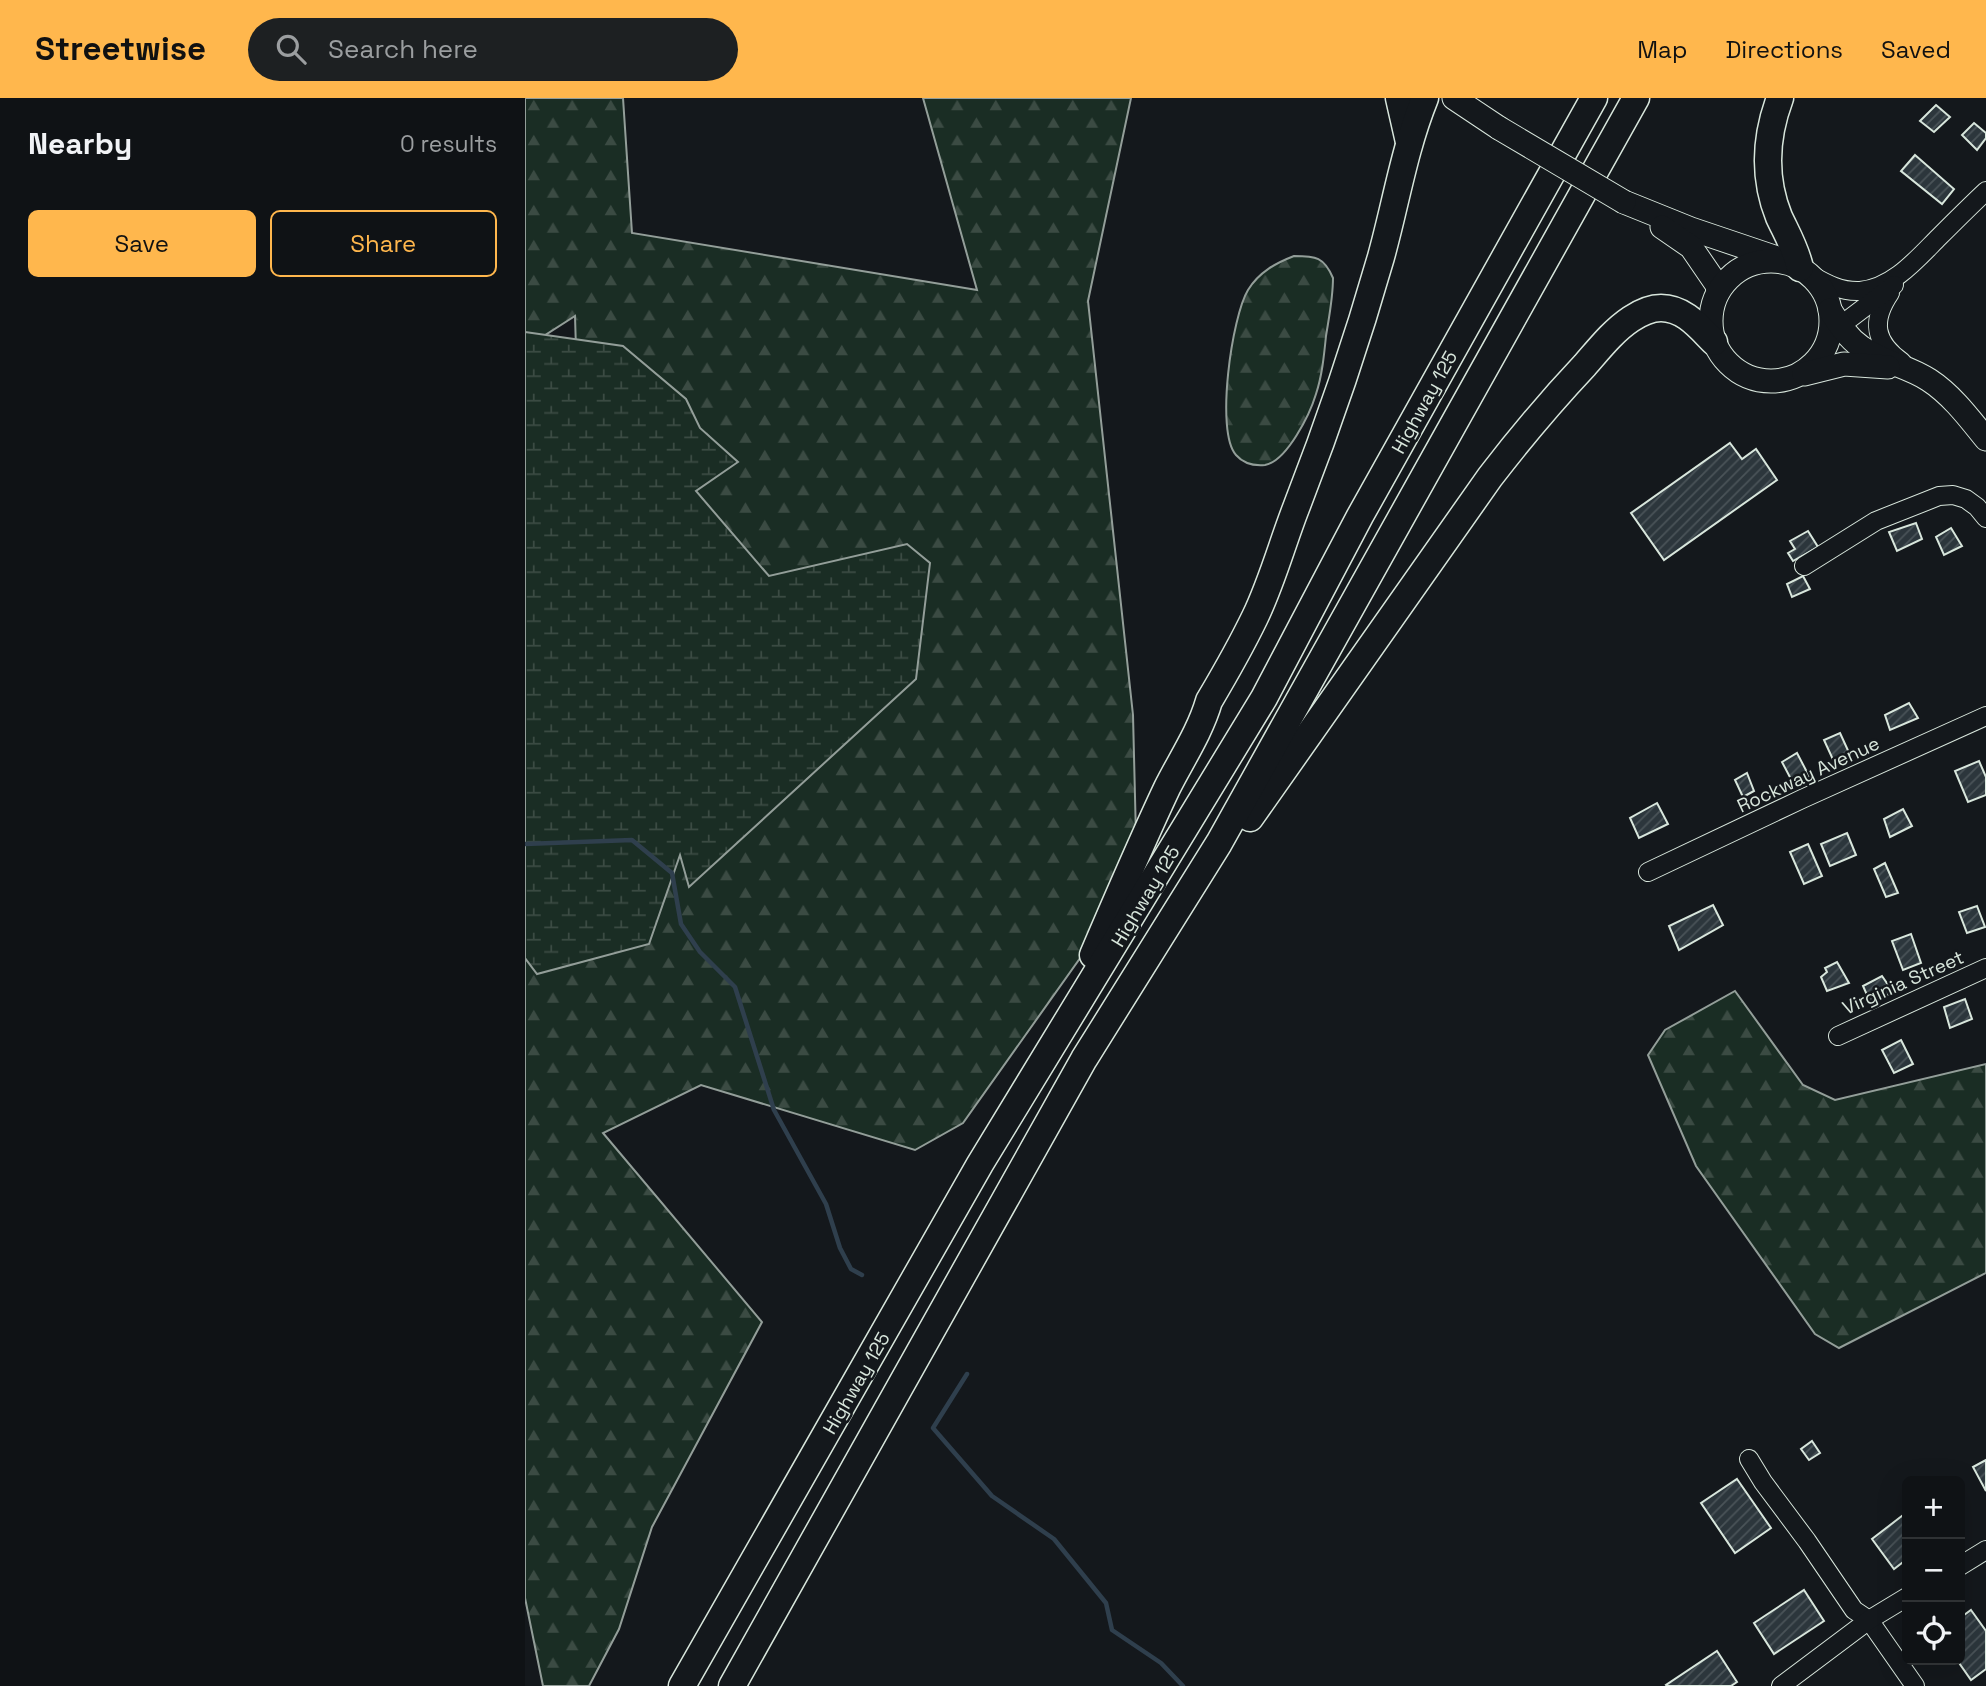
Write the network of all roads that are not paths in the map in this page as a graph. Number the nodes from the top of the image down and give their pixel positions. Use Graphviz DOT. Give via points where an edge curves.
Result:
graph roads {
  1 [pos="1399,98"];
  2 [pos="1425,98"];
  3 [pos="1454,98"];
  4 [pos="1594,98"];
  5 [pos="1636,98"];
  6 [pos="1780,98"];
  7 [pos="1409,142"];
  8 [pos="1986,191"];
  9 [pos="1625,202"];
  10 [pos="1909,266"];
  11 [pos="1800,268"];
  12 [pos="1896,284"];
  13 [pos="1718,292"];
  14 [pos="1833,325"];
  15 [pos="1714,342"];
  16 [pos="1918,373"];
  17 [pos="1791,378"];
  18 [pos="1986,439"];
  19 [pos="1986,518"];
  20 [pos="1804,566"];
  21 [pos="1986,716"];
  22 [pos="1648,872"];
  23 [pos="1986,968"];
  24 [pos="1837,1036"];
  25 [pos="1056,1040"];
  26 [pos="1084,1059"];
  27 [pos="1749,1459"];
  28 [pos="1986,1550"];
  29 [pos="1965,1563"];
  30 [pos="1902,1600"];
  31 [pos="1869,1620"];
  32 [pos="685,1680"];
  33 [pos="732,1686"];
  34 [pos="1781,1686"];
  35 [pos="1915,1686"];
  1 -- 7 [label="highway"];
  2 -- 7 [label="highway"];
  3 -- 9 [label="main road, bridge"];
  4 -- 25 [label="highway, Highway 125" via="1360,516 1264,698"];
  5 -- 26 [label="highway, Highway 125" via="1219,842"];
  6 -- 11 [label="highway" via="1767,150 1769,183"];
  7 -- 25 [label="highway" via="1382,255 1273,574 1136,853"];
  8 -- 10 [label="street"];
  9 -- 11 [label="main road"];
  9 -- 13 [label="main road" via="1692,247"];
  10 -- 11 [label="street" via="1885,283 1859,291 1833,288"];
  10 -- 12 [label="street"];
  11 -- 13 [label="main road" via="1769,260 1749,264 1731,275"];
  11 -- 14 [label="main road" via="1823,290"];
  12 -- 14 [label="street"];
  12 -- 16 [label="street" via="1881,310 1880,339 1891,354"];
  13 -- 15 [label="main road" via="1710,322"];
  14 -- 16 [label="main road" via="1863,348"];
  14 -- 17 [label="main road" via="1817,359"];
  15 -- 17 [label="main road" via="1725,360 1750,378 1771,382"];
  15 -- 26 [label="highway" via="1678,311 1649,309 1619,328 1564,388 1482,488"];
  16 -- 17 [label="main road" via="1844,364"];
  16 -- 18 [label="main road" via="1946,394"];
  19 -- 20 [label="street" via="1966,499 1939,496 1876,521"];
  21 -- 22 [label="street, Rockway Avenue"];
  23 -- 24 [label="street, Virginia Street"];
  25 -- 32 [label="highway, Highway 125" via="980,1164"];
  26 -- 33 [label="highway, Highway 125"];
  27 -- 31 [label="street" via="1854,1610"];
  28 -- 29 [label="street"];
  30 -- 31 [label="street"];
  31 -- 34 [label="street"];
  31 -- 35 [label="street"];
}
